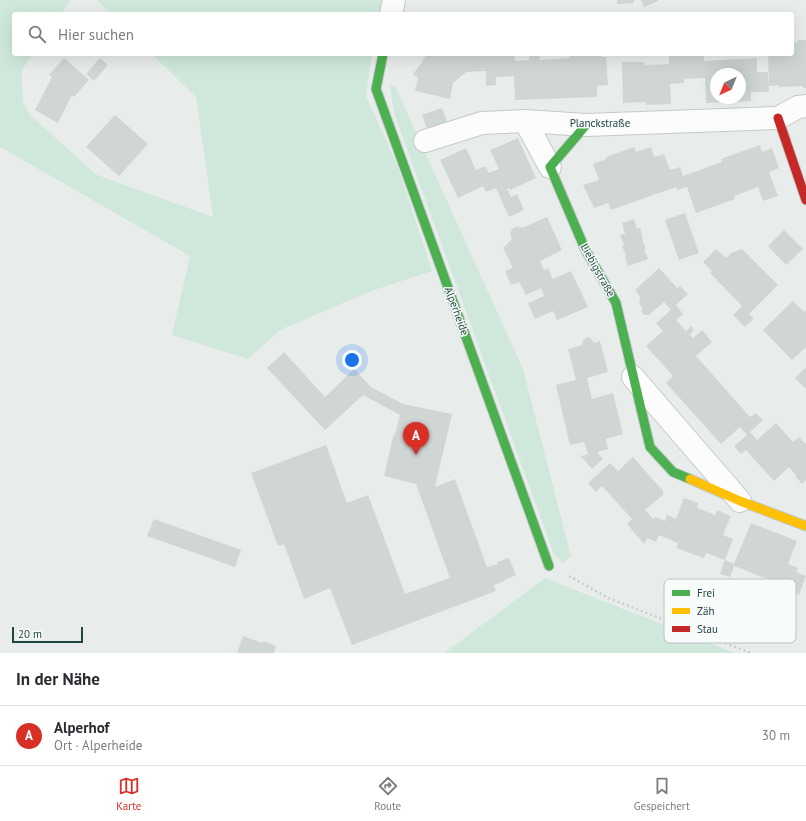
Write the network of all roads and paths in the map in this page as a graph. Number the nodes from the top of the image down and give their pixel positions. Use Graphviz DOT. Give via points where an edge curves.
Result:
graph roads {
  1 [pos="394,0"];
  2 [pos="391,12"];
  3 [pos="383,56"];
  4 [pos="806,106"];
  5 [pos="778,118"];
  6 [pos="525,121"];
  7 [pos="586,124"];
  8 [pos="424,141"];
  9 [pos="550,167"];
  10 [pos="806,200"];
  11 [pos="633,377"];
  12 [pos="740,501"];
  13 [pos="806,526"];
  14 [pos="549,566"];
  15 [pos="664,620"];
  16 [pos="725,643"];
  17 [pos="751,653"];
  1 -- 2 [label="street"];
  3 -- 14 [label="street, Alperheide" via="376,89"];
  4 -- 5 [label="street, Planckstraße" via="798,107"];
  5 -- 7 [label="street, Planckstraße"];
  5 -- 10 [label="street"];
  6 -- 7 [label="street, Planckstraße"];
  6 -- 8 [label="street, Planckstraße" via="482,123"];
  6 -- 9 [label="street, Liebigstraße"];
  7 -- 9 [label="street"];
  9 -- 11 [label="street, Liebigstraße" via="585,249 616,303"];
  11 -- 12 [label="street, Liebigstraße"];
  11 -- 12 [label="street, Liebigstraße" via="650,447 674,472"];
  12 -- 13 [label="street, Liebigstraße"];
  14 -- 15 [label="path" via="608,598"];
  16 -- 17 [label="path"];
}
